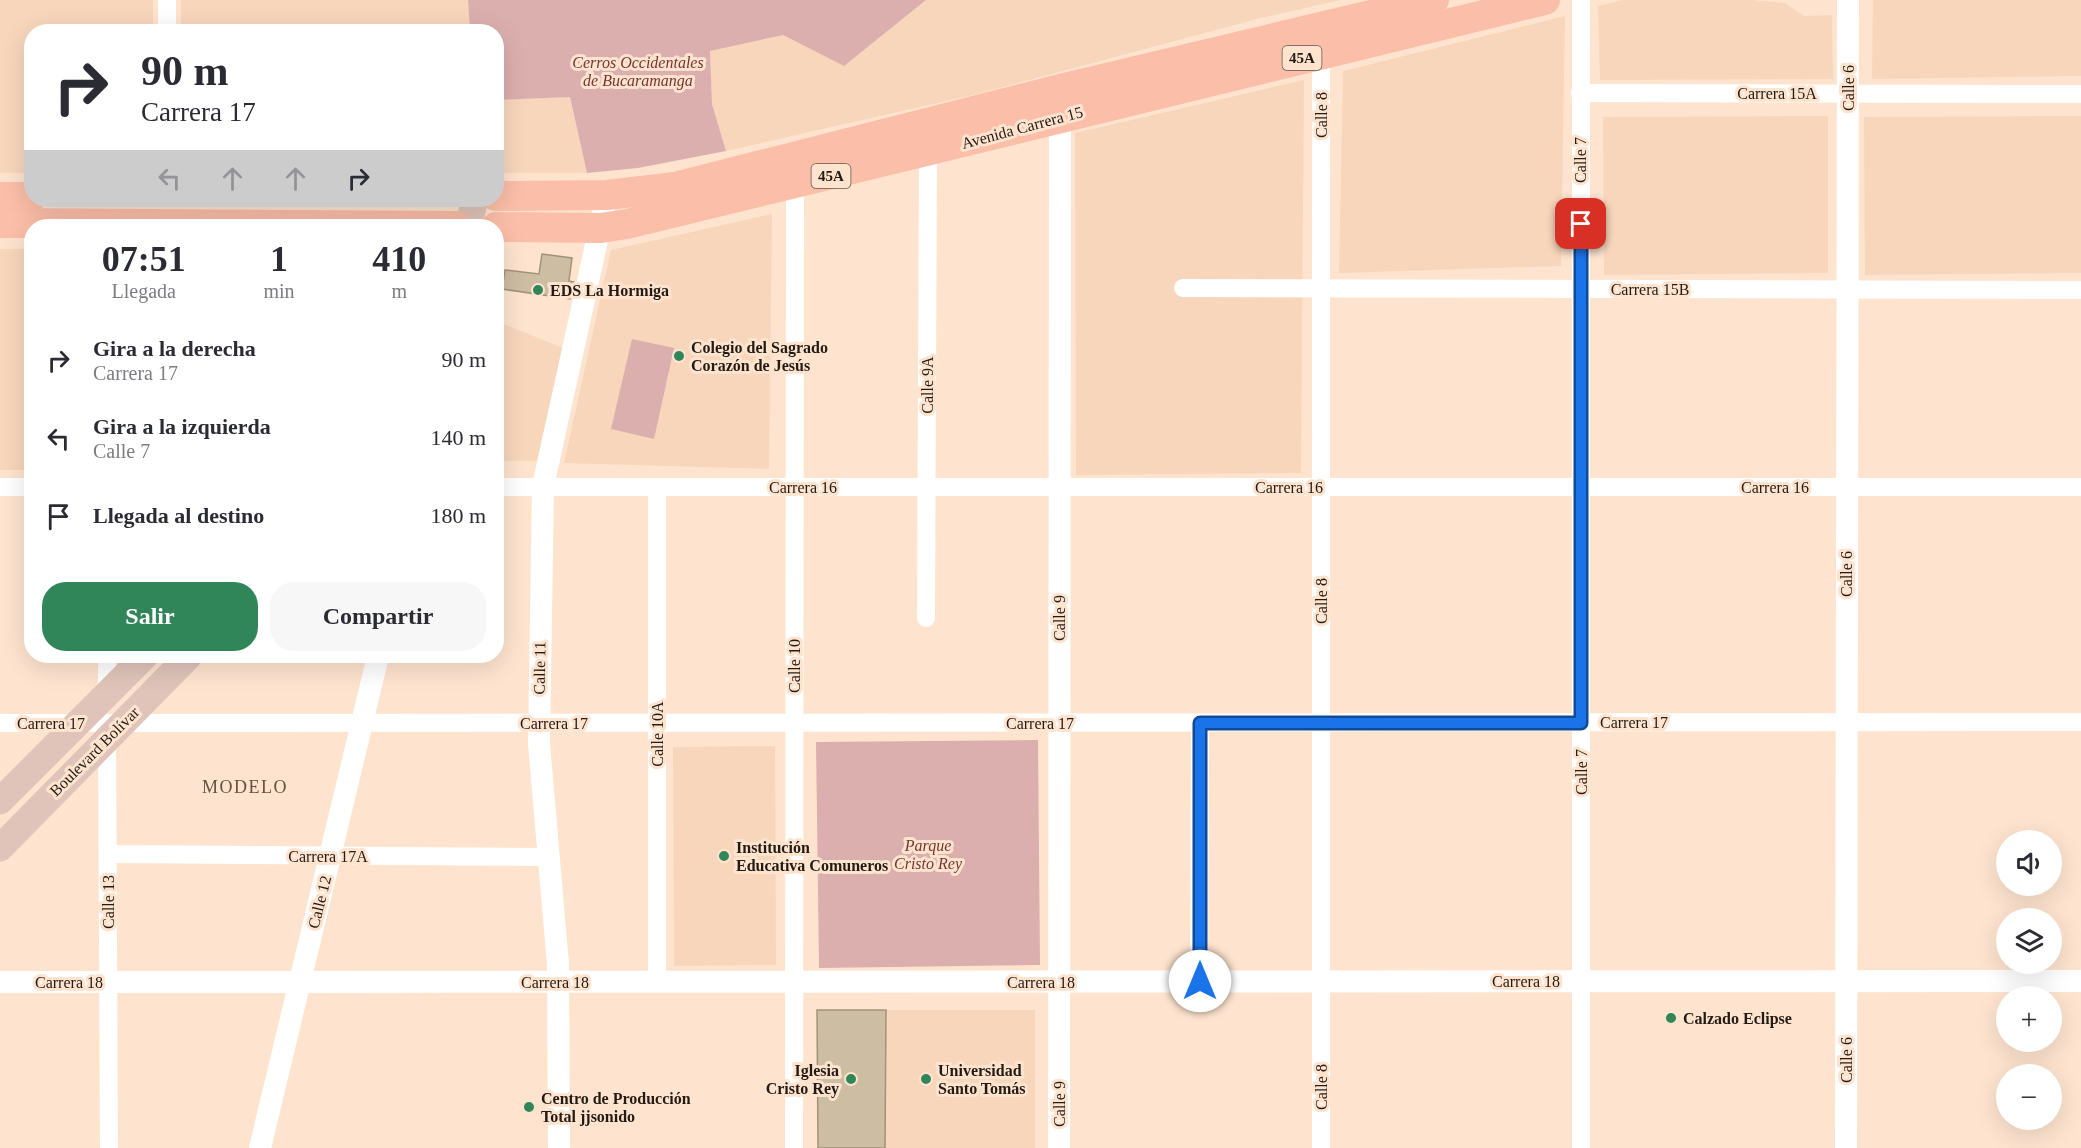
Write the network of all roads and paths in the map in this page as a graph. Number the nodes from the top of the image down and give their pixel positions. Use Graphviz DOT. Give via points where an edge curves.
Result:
graph roads {
  1 [pos="167,0"];
  2 [pos="1434,0"];
  3 [pos="1545,0"];
  4 [pos="1581,0"];
  5 [pos="1848,0"];
  6 [pos="167,24"];
  7 [pos="1321,54"];
  8 [pos="1580,93"];
  9 [pos="1849,93"];
  10 [pos="2081,94"];
  11 [pos="1060,103"];
  12 [pos="928,152"];
  13 [pos="795,185"];
  14 [pos="608,195"];
  15 [pos="0,197"];
  16 [pos="24,197"];
  17 [pos="504,198"];
  18 [pos="0,223"];
  19 [pos="24,223"];
  20 [pos="504,227"];
  21 [pos="601,228"];
  22 [pos="1183,288"];
  23 [pos="1321,289"];
  24 [pos="1581,289"];
  25 [pos="1846,290"];
  26 [pos="2081,290"];
  27 [pos="0,486"];
  28 [pos="24,486"];
  29 [pos="504,486"];
  30 [pos="543,486"];
  31 [pos="657,487"];
  32 [pos="794,487"];
  33 [pos="926,487"];
  34 [pos="1059,487"];
  35 [pos="1321,487"];
  36 [pos="1581,487"];
  37 [pos="1846,487"];
  38 [pos="2081,487"];
  39 [pos="926,618"];
  40 [pos="107,663"];
  41 [pos="138,663"];
  42 [pos="182,663"];
  43 [pos="376,663"];
  44 [pos="107,694"];
  45 [pos="1846,722"];
  46 [pos="2081,722"];
  47 [pos="0,723"];
  48 [pos="78,723"];
  49 [pos="361,723"];
  50 [pos="538,723"];
  51 [pos="657,723"];
  52 [pos="794,723"];
  53 [pos="1059,723"];
  54 [pos="1200,723"];
  55 [pos="1321,723"];
  56 [pos="1581,723"];
  57 [pos="112,728"];
  58 [pos="0,801"];
  59 [pos="0,848"];
  60 [pos="108,854"];
  61 [pos="331,856"];
  62 [pos="548,857"];
  63 [pos="1200,981"];
  64 [pos="1581,981"];
  65 [pos="1846,981"];
  66 [pos="2081,981"];
  67 [pos="0,982"];
  68 [pos="108,982"];
  69 [pos="300,982"];
  70 [pos="559,982"];
  71 [pos="657,982"];
  72 [pos="794,982"];
  73 [pos="1059,982"];
  74 [pos="1321,982"];
  75 [pos="109,1148"];
  76 [pos="260,1148"];
  77 [pos="559,1148"];
  78 [pos="794,1148"];
  79 [pos="1059,1148"];
  80 [pos="1321,1148"];
  81 [pos="1581,1148"];
  82 [pos="1846,1148"];
  1 -- 6 [label="street"];
  2 -- 11 [label="main road, Avenida Carrera 15 / 45A"];
  3 -- 7 [label="main road, Avenida Carrera 15 / 45A"];
  4 -- 8 [label="street, Calle 7"];
  5 -- 9 [label="street, Calle 6"];
  7 -- 11 [label="main road, Avenida Carrera 15 / 45A"];
  7 -- 23 [label="street, Calle 8"];
  8 -- 9 [label="street, Carrera 15A"];
  8 -- 24 [label="street, Calle 7"];
  9 -- 10 [label="street, Carrera 15A"];
  9 -- 25 [label="street, Calle 6"];
  11 -- 12 [label="main road, Avenida Carrera 15 / 45A"];
  11 -- 14 [label="main road, Avenida Carrera 15 / 45A" via="694,183"];
  11 -- 34 [label="street, Calle 9"];
  12 -- 13 [label="main road, Avenida Carrera 15 / 45A"];
  12 -- 33 [label="street, Calle 9A"];
  13 -- 21 [label="main road, Avenida Carrera 15 / 45A"];
  13 -- 32 [label="street, Calle 10"];
  14 -- 17 [label="main road, Avenida Carrera 15 / 45A"];
  14 -- 21 [label="street, Calle 11"];
  15 -- 16 [label="main road"];
  18 -- 19 [label="main road"];
  20 -- 21 [label="main road, Avenida Carrera 15 / 45A"];
  21 -- 30 [label="street, Calle 11"];
  22 -- 23 [label="street, Carrera 15B"];
  23 -- 24 [label="street, Carrera 15B"];
  23 -- 35 [label="street, Calle 8"];
  24 -- 25 [label="street, Carrera 15B"];
  24 -- 36 [label="street, Calle 7"];
  25 -- 26 [label="street, Carrera 15B"];
  25 -- 37 [label="street, Calle 6"];
  27 -- 28 [label="street"];
  29 -- 30 [label="street, Carrera 16"];
  30 -- 31 [label="street, Carrera 16"];
  30 -- 50 [label="street, Calle 11"];
  31 -- 32 [label="street, Carrera 16"];
  31 -- 51 [label="street, Calle 10A"];
  32 -- 33 [label="street, Carrera 16"];
  32 -- 52 [label="street, Calle 10"];
  33 -- 34 [label="street, Carrera 16"];
  33 -- 39 [label="street, Calle 9A"];
  34 -- 35 [label="street, Carrera 16"];
  34 -- 53 [label="street, Calle 9"];
  35 -- 36 [label="street, Carrera 16"];
  35 -- 55 [label="street, Calle 8"];
  36 -- 37 [label="street, Carrera 16"];
  36 -- 56 [label="street, Calle 7"];
  37 -- 38 [label="street, Carrera 16"];
  37 -- 45 [label="street, Calle 6"];
  40 -- 44 [label="street, Calle 13"];
  41 -- 44 [label="main road, Boulevard Bolívar"];
  42 -- 57 [label="main road, Boulevard Bolívar"];
  43 -- 49 [label="street, Calle 12"];
  44 -- 48 [label="main road, Boulevard Bolívar"];
  44 -- 57 [label="street, Calle 13"];
  45 -- 46 [label="street, Carrera 17"];
  45 -- 56 [label="street, Carrera 17"];
  45 -- 65 [label="street, Calle 6"];
  47 -- 48 [label="street, Carrera 17"];
  48 -- 57 [label="street, Carrera 17"];
  48 -- 58 [label="main road, Boulevard Bolívar"];
  49 -- 50 [label="street, Carrera 17"];
  49 -- 57 [label="street, Carrera 17"];
  49 -- 61 [label="street, Calle 12"];
  50 -- 51 [label="street, Carrera 17"];
  50 -- 62 [label="street, Calle 11"];
  51 -- 52 [label="street, Carrera 17"];
  51 -- 71 [label="street, Calle 10A"];
  52 -- 53 [label="street, Carrera 17"];
  52 -- 72 [label="street, Calle 10"];
  53 -- 54 [label="street, Carrera 17"];
  53 -- 73 [label="street, Calle 9"];
  54 -- 55 [label="street, Carrera 17"];
  54 -- 63 [label="street"];
  55 -- 56 [label="street, Carrera 17"];
  55 -- 74 [label="street, Calle 8"];
  56 -- 64 [label="street, Calle 7"];
  57 -- 59 [label="main road, Boulevard Bolívar"];
  57 -- 60 [label="street, Calle 13"];
  60 -- 61 [label="street, Carrera 17A"];
  60 -- 68 [label="street, Calle 13"];
  61 -- 62 [label="street, Carrera 17A"];
  61 -- 69 [label="street, Calle 12"];
  62 -- 70 [label="street, Calle 11"];
  63 -- 73 [label="street, Carrera 18"];
  63 -- 74 [label="street, Carrera 18"];
  64 -- 65 [label="street, Carrera 18"];
  64 -- 74 [label="street, Carrera 18"];
  64 -- 81 [label="street, Calle 7"];
  65 -- 66 [label="street, Carrera 18"];
  65 -- 82 [label="street, Calle 6"];
  67 -- 68 [label="street, Carrera 18"];
  68 -- 69 [label="street, Carrera 18"];
  68 -- 75 [label="street, Calle 13"];
  69 -- 70 [label="street, Carrera 18"];
  69 -- 76 [label="street, Calle 12"];
  70 -- 71 [label="street, Carrera 18"];
  70 -- 77 [label="street, Calle 11"];
  71 -- 72 [label="street, Carrera 18"];
  72 -- 73 [label="street, Carrera 18"];
  72 -- 78 [label="street, Calle 10"];
  73 -- 79 [label="street, Calle 9"];
  74 -- 80 [label="street, Calle 8"];
}
